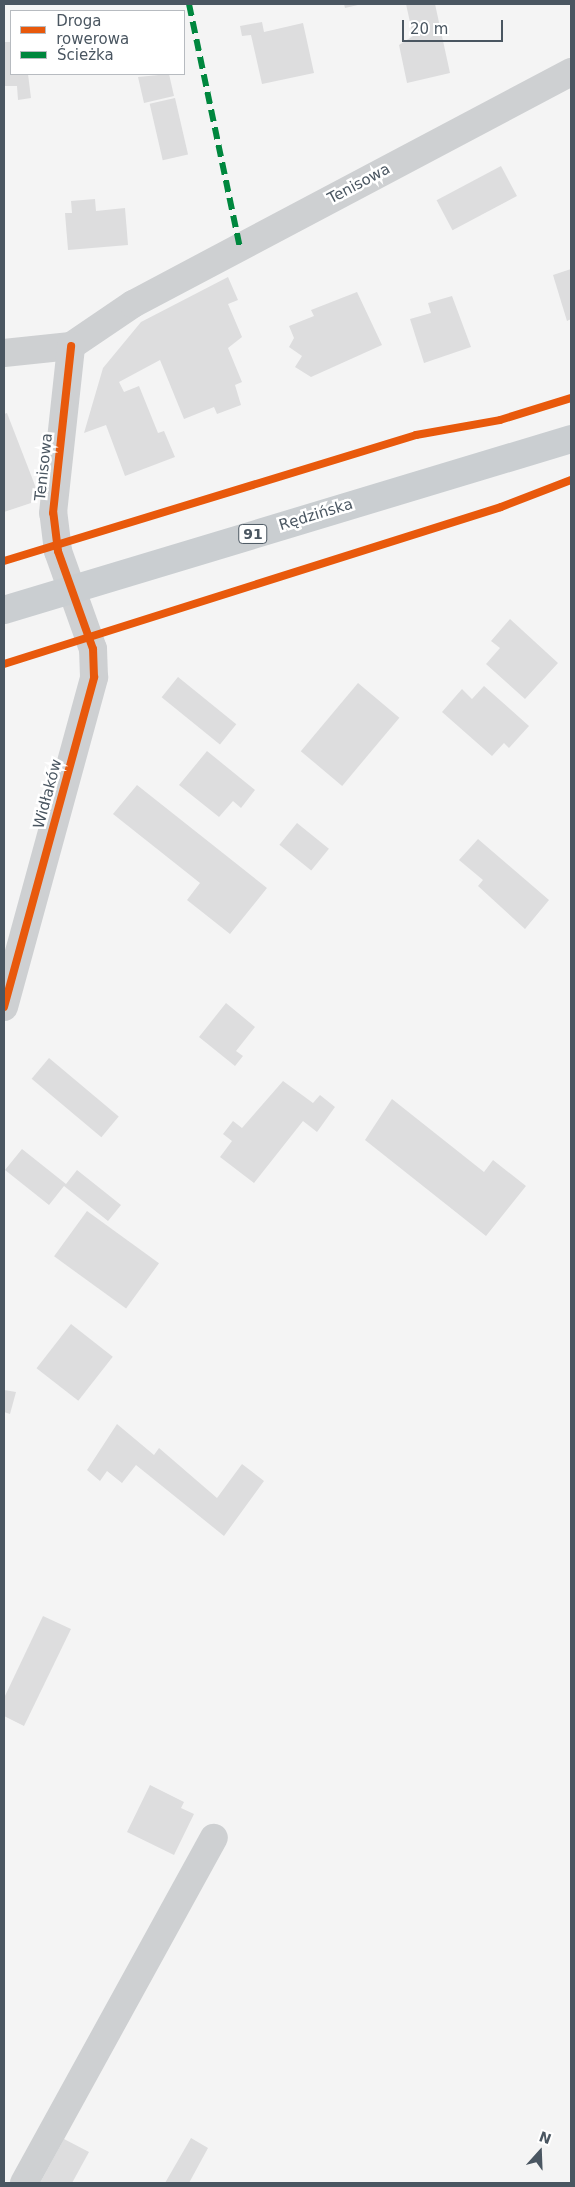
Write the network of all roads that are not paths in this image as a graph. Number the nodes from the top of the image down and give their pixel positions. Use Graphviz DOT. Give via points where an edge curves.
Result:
graph roads {
  1 [pos="571,72"];
  2 [pos="71,346"];
  3 [pos="4,353"];
  4 [pos="571,439"];
  5 [pos="71,589"];
  6 [pos="4,610"];
  7 [pos="4,1007"];
  8 [pos="214,1838"];
  9 [pos="24,2183"];
  1 -- 2 [label="street, Tenisowa" via="133,304"];
  2 -- 3 [label="street, Tenisowa"];
  2 -- 5 [label="street, Tenisowa" via="53,513"];
  4 -- 5 [label="main road, Rędzińska / 91"];
  5 -- 6 [label="main road, Rędzińska / 91"];
  5 -- 7 [label="street, Widłaków" via="93,649 94,677"];
  8 -- 9 [label="street"];
}
